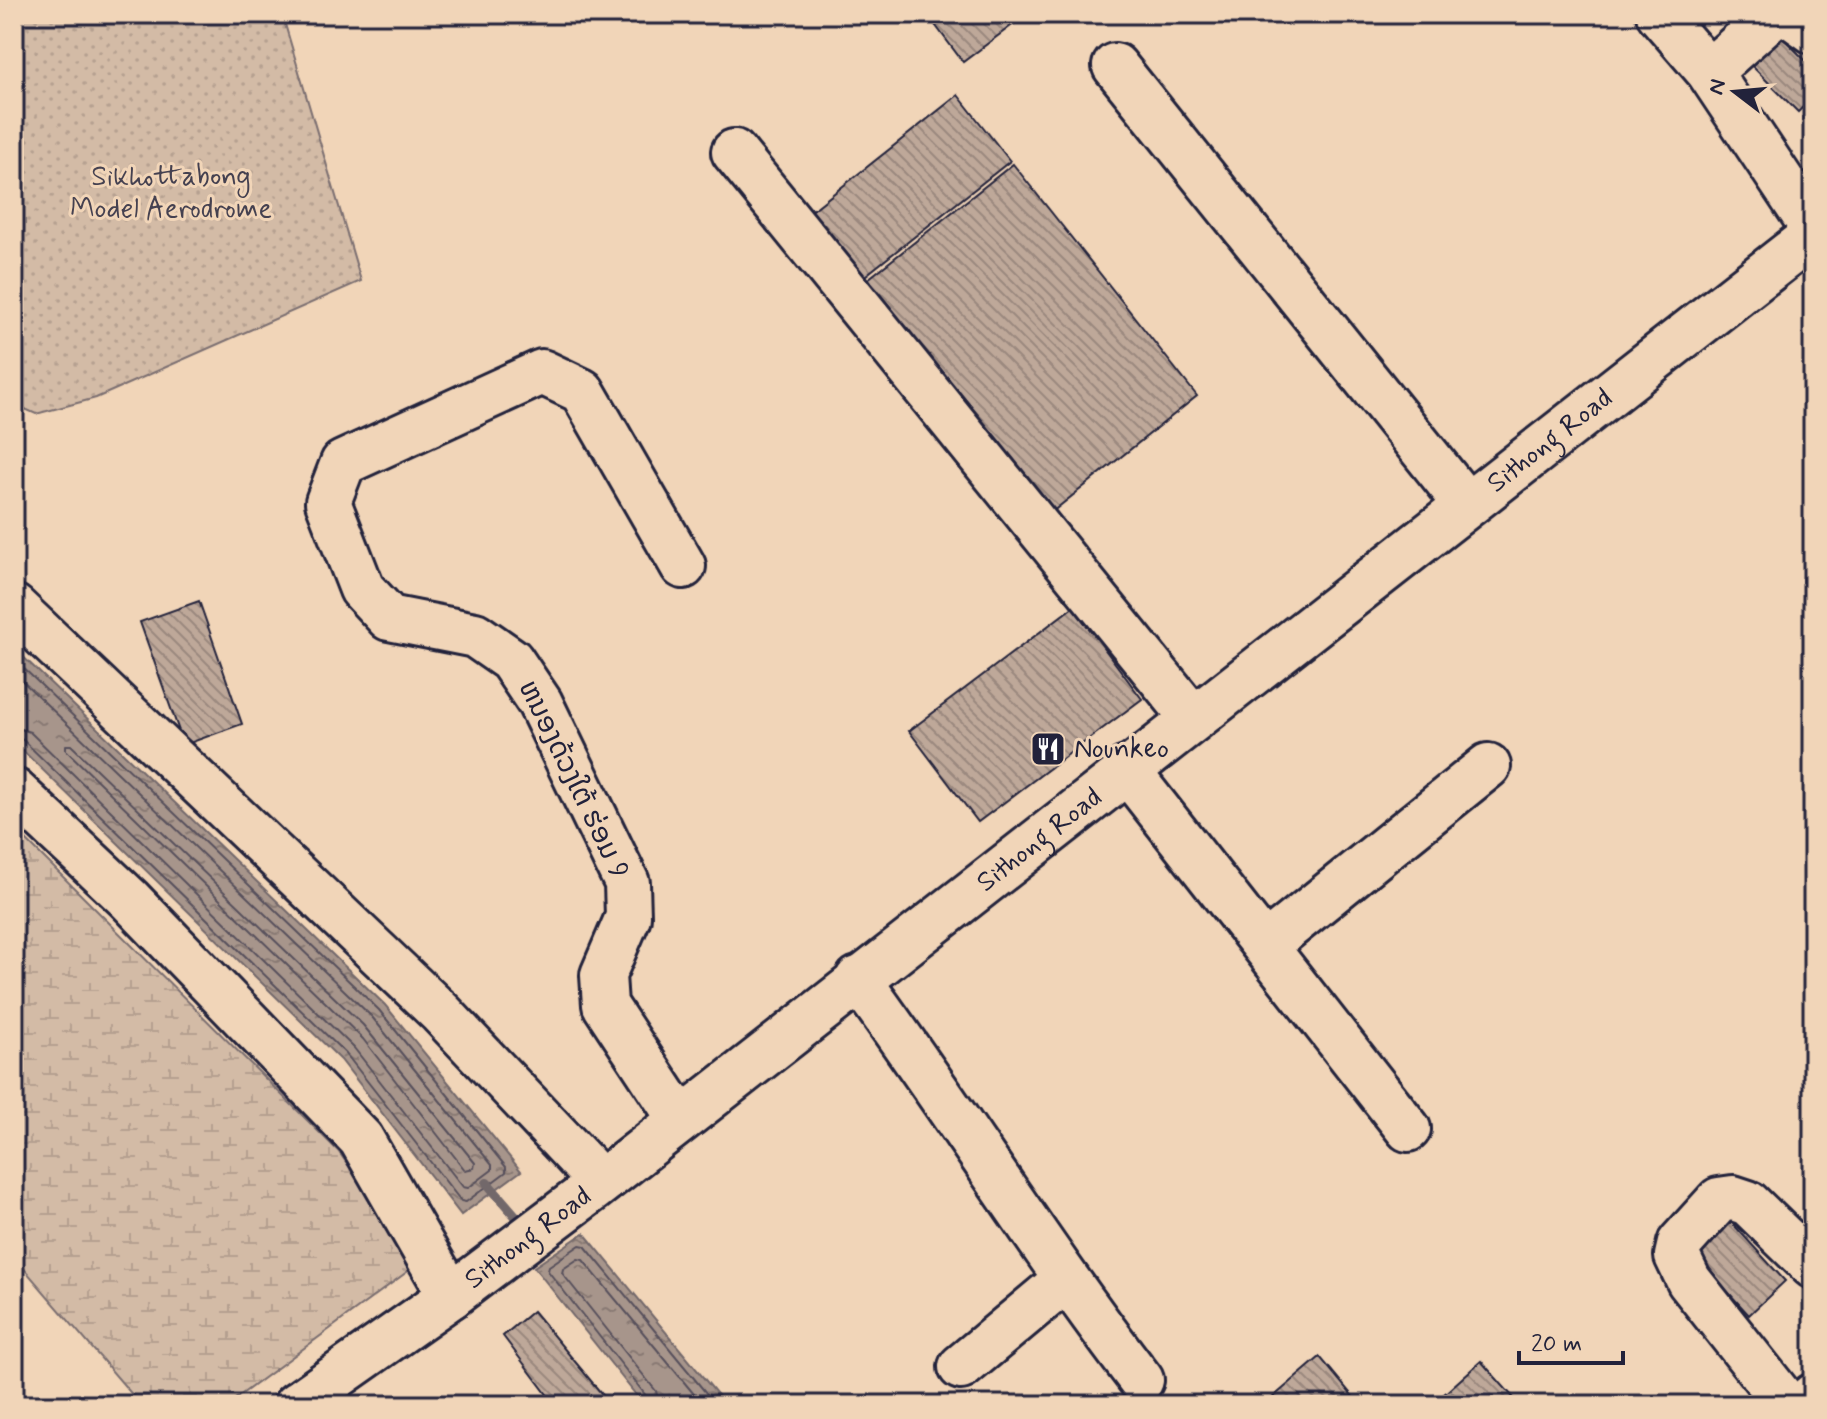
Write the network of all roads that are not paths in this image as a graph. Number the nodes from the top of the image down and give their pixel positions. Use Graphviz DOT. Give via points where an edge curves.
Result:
graph roads {
  1 [pos="1659,14"];
  2 [pos="1774,14"];
  3 [pos="1789,14"];
  4 [pos="1813,31"];
  5 [pos="1115,66"];
  6 [pos="1709,72"];
  7 [pos="734,152"];
  8 [pos="1813,228"];
  9 [pos="1813,235"];
  10 [pos="1466,504"];
  11 [pos="683,566"];
  12 [pos="14,607"];
  13 [pos="1192,717"];
  14 [pos="1488,766"];
  15 [pos="1126,769"];
  16 [pos="14,791"];
  17 [pos="1265,946"];
  18 [pos="858,979"];
  19 [pos="680,1119"];
  20 [pos="1408,1129"];
  21 [pos="597,1185"];
  22 [pos="1813,1266"];
  23 [pos="1064,1281"];
  24 [pos="451,1296"];
  25 [pos="961,1367"];
  26 [pos="1141,1380"];
  27 [pos="1813,1396"];
  28 [pos="296,1405"];
  29 [pos="1787,1405"];
  30 [pos="1804,1405"];
  1 -- 6 [label="street"];
  2 -- 6 [label="street"];
  3 -- 4 [label="street"];
  5 -- 10 [label="street"];
  6 -- 8 [label="street"];
  7 -- 13 [label="street"];
  9 -- 10 [label="street, Sithong Road"];
  10 -- 13 [label="street, Sithong Road"];
  11 -- 19 [label="street, ຫນອງດ້ວງໃຕ້ ຮ່ອມ 9" via="582,391 542,372 343,463 328,502 362,589 389,618 475,635 511,660 540,703 627,883 628,917 603,975 605,1005"];
  12 -- 21 [label="street" via="441,1013"];
  13 -- 15 [label="street, Sithong Road"];
  14 -- 17 [label="street"];
  15 -- 17 [label="street"];
  15 -- 18 [label="street, Sithong Road"];
  16 -- 24 [label="street" via="129,899 361,1139"];
  17 -- 20 [label="street"];
  18 -- 19 [label="street, Sithong Road"];
  18 -- 23 [label="street" via="945,1098"];
  19 -- 21 [label="street, Sithong Road"];
  21 -- 24 [label="street, Sithong Road"];
  22 -- 29 [label="street" via="1748,1203 1733,1198 1719,1200 1680,1243 1677,1256 1689,1281"];
  23 -- 25 [label="street"];
  23 -- 26 [label="street"];
  24 -- 28 [label="street, Sithong Road"];
  27 -- 30 [label="street"];
}
